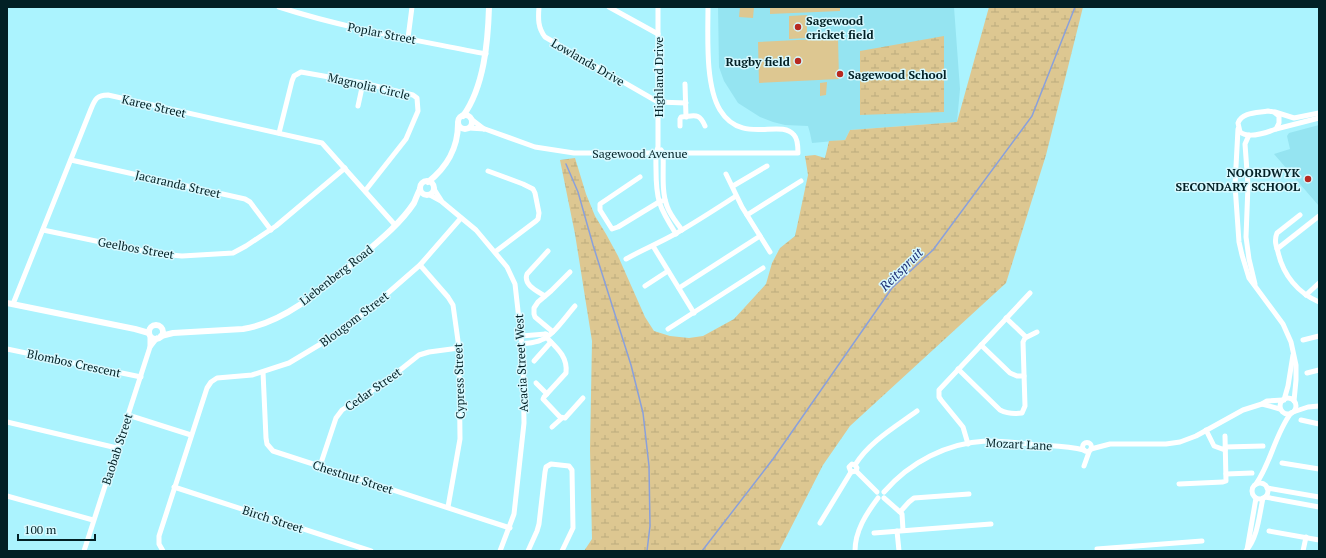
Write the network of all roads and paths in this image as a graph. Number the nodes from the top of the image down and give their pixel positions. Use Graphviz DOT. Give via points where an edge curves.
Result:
graph roads {
  1 [pos="279,7"];
  2 [pos="412,7"];
  3 [pos="489,7"];
  4 [pos="539,7"];
  5 [pos="609,7"];
  6 [pos="658,7"];
  7 [pos="708,7"];
  8 [pos="658,34"];
  9 [pos="408,38"];
  10 [pos="486,54"];
  11 [pos="363,83"];
  12 [pos="685,84"];
  13 [pos="658,102"];
  14 [pos="471,103"];
  15 [pos="686,103"];
  16 [pos="358,106"];
  17 [pos="1274,112"];
  18 [pos="1319,113"];
  19 [pos="463,116"];
  20 [pos="686,117"];
  21 [pos="471,118"];
  22 [pos="1319,118"];
  23 [pos="458,124"];
  24 [pos="680,126"];
  25 [pos="705,126"];
  26 [pos="468,128"];
  27 [pos="485,129"];
  28 [pos="1238,129"];
  29 [pos="1276,129"];
  30 [pos="279,133"];
  31 [pos="1249,135"];
  32 [pos="457,140"];
  33 [pos="657,150"];
  34 [pos="663,152"];
  35 [pos="71,160"];
  36 [pos="767,166"];
  37 [pos="344,168"];
  38 [pos="488,171"];
  39 [pos="437,174"];
  40 [pos="726,174"];
  41 [pos="640,177"];
  42 [pos="802,181"];
  43 [pos="428,182"];
  44 [pos="733,186"];
  45 [pos="434,188"];
  46 [pos="420,189"];
  47 [pos="365,191"];
  48 [pos="429,195"];
  49 [pos="736,196"];
  50 [pos="665,200"];
  51 [pos="441,201"];
  52 [pos="414,202"];
  53 [pos="658,202"];
  54 [pos="747,215"];
  55 [pos="1300,215"];
  56 [pos="1319,216"];
  57 [pos="461,218"];
  58 [pos="395,225"];
  59 [pos="43,230"];
  60 [pos="271,230"];
  61 [pos="682,230"];
  62 [pos="676,234"];
  63 [pos="760,236"];
  64 [pos="653,246"];
  65 [pos="1277,249"];
  66 [pos="496,252"];
  67 [pos="548,252"];
  68 [pos="770,252"];
  69 [pos="626,259"];
  70 [pos="420,265"];
  71 [pos="763,268"];
  72 [pos="668,271"];
  73 [pos="570,272"];
  74 [pos="1319,283"];
  75 [pos="1255,285"];
  76 [pos="645,286"];
  77 [pos="679,288"];
  78 [pos="1030,293"];
  79 [pos="1306,295"];
  80 [pos="545,296"];
  81 [pos="1319,302"];
  82 [pos="10,303"];
  83 [pos="575,306"];
  84 [pos="694,313"];
  85 [pos="1006,318"];
  86 [pos="152,326"];
  87 [pos="136,329"];
  88 [pos="162,329"];
  89 [pos="668,329"];
  90 [pos="1036,332"];
  91 [pos="174,333"];
  92 [pos="548,334"];
  93 [pos="150,335"];
  94 [pos="521,336"];
  95 [pos="529,336"];
  96 [pos="1319,336"];
  97 [pos="159,337"];
  98 [pos="1026,337"];
  99 [pos="1303,340"];
  100 [pos="551,342"];
  101 [pos="530,343"];
  102 [pos="522,344"];
  103 [pos="981,345"];
  104 [pos="150,347"];
  105 [pos="459,348"];
  106 [pos="7,349"];
  107 [pos="1293,352"];
  108 [pos="534,361"];
  109 [pos="958,369"];
  110 [pos="1319,370"];
  111 [pos="263,372"];
  112 [pos="1307,373"];
  113 [pos="1024,376"];
  114 [pos="141,377"];
  115 [pos="536,383"];
  116 [pos="547,394"];
  117 [pos="583,398"];
  118 [pos="1284,400"];
  119 [pos="1294,402"];
  120 [pos="1262,404"];
  121 [pos="1319,406"];
  122 [pos="1308,407"];
  123 [pos="1281,410"];
  124 [pos="917,411"];
  125 [pos="1292,413"];
  126 [pos="128,415"];
  127 [pos="562,418"];
  128 [pos="1301,420"];
  129 [pos="7,422"];
  130 [pos="1319,424"];
  131 [pos="1283,425"];
  132 [pos="552,427"];
  133 [pos="1206,430"];
  134 [pos="191,435"];
  135 [pos="1225,436"];
  136 [pos="968,444"];
  137 [pos="1088,445"];
  138 [pos="1262,446"];
  139 [pos="117,448"];
  140 [pos="1225,448"];
  141 [pos="1085,463"];
  142 [pos="1282,463"];
  143 [pos="320,466"];
  144 [pos="1319,469"];
  145 [pos="853,471"];
  146 [pos="1252,473"];
  147 [pos="1264,473"];
  148 [pos="1226,474"];
  149 [pos="1178,484"];
  150 [pos="1256,484"];
  151 [pos="174,487"];
  152 [pos="1266,487"];
  153 [pos="877,492"];
  154 [pos="884,492"];
  155 [pos="969,494"];
  156 [pos="7,496"];
  157 [pos="1319,497"];
  158 [pos="881,498"];
  159 [pos="1256,498"];
  160 [pos="1264,498"];
  161 [pos="448,507"];
  162 [pos="1319,507"];
  163 [pos="900,512"];
  164 [pos="93,520"];
  165 [pos="820,523"];
  166 [pos="991,524"];
  167 [pos="510,528"];
  168 [pos="903,530"];
  169 [pos="897,531"];
  170 [pos="1269,531"];
  171 [pos="874,533"];
  172 [pos="1306,538"];
  173 [pos="1319,540"];
  174 [pos="1202,541"];
  175 [pos="1149,548"];
  176 [pos="1097,549"];
  177 [pos="84,551"];
  178 [pos="163,551"];
  179 [pos="371,551"];
  180 [pos="500,551"];
  181 [pos="528,551"];
  182 [pos="562,551"];
  183 [pos="855,551"];
  184 [pos="899,551"];
  185 [pos="1246,551"];
  186 [pos="1303,551"];
  1 -- 9 [label="street, Poplar Street" via="355,29"];
  2 -- 9 [label="street"];
  3 -- 10 [label="street"];
  4 -- 13 [label="street, Lowlands Drive" via="539,26 545,37"];
  5 -- 8 [label="street"];
  6 -- 8 [label="street, Highland Drive"];
  7 -- 34 [label="street, Sagewood Avenue" via="709,67 719,110 741,128 789,130 796,138 798,153"];
  8 -- 13 [label="street, Highland Drive"];
  9 -- 10 [label="street, Poplar Street"];
  10 -- 14 [label="street"];
  11 -- 16 [label="street"];
  11 -- 30 [label="street, Magnolia Circle" via="305,71 297,73 292,81"];
  11 -- 47 [label="street, Magnolia Circle" via="413,95 419,105 406,139"];
  12 -- 15 [label="street"];
  13 -- 15 [label="street"];
  13 -- 33 [label="street, Highland Drive"];
  14 -- 19 [label="street"];
  14 -- 21 [label="street"];
  15 -- 20 [label="street"];
  17 -- 18 [label="street" via="1294,118"];
  17 -- 28 [label="street" via="1243,116 1238,123"];
  17 -- 29 [label="street" via="1279,116"];
  19 -- 21 [label="street"];
  19 -- 23 [label="street" via="459,118"];
  20 -- 24 [label="street" via="680,118"];
  20 -- 25 [label="street" via="700,117"];
  21 -- 26 [label="street" via="472,123"];
  21 -- 27 [label="street, Sagewood Avenue"];
  22 -- 29 [label="street"];
  23 -- 26 [label="street" via="461,128"];
  23 -- 32 [label="street"];
  26 -- 27 [label="street, Sagewood Avenue"];
  26 -- 32 [label="street"];
  27 -- 33 [label="street, Sagewood Avenue" via="553,151 584,154"];
  28 -- 31 [label="street" via="1242,134"];
  28 -- 75 [label="street" via="1235,185 1239,242 1245,268"];
  29 -- 31 [label="street"];
  30 -- 35 [label="street, Karee Street" via="108,95 96,99"];
  30 -- 37 [label="street, Karee Street" via="322,143"];
  31 -- 75 [label="street" via="1246,144 1246,237"];
  32 -- 39 [label="street" via="453,152"];
  33 -- 34 [label="street, Sagewood Avenue"];
  33 -- 53 [label="street, Highland Drive"];
  34 -- 50 [label="street"];
  35 -- 59 [label="street, Karee Street"];
  35 -- 60 [label="street, Jacaranda Street" via="246,199"];
  36 -- 44 [label="street"];
  37 -- 47 [label="street, Karee Street"];
  37 -- 60 [label="street, Geelbos Street"];
  38 -- 66 [label="street" via="531,187 535,193 539,213 536,221"];
  39 -- 43 [label="street"];
  39 -- 45 [label="street"];
  40 -- 44 [label="street"];
  41 -- 53 [label="street" via="600,204 600,210 611,228 618,227"];
  42 -- 54 [label="street"];
  43 -- 45 [label="street" via="432,183"];
  43 -- 46 [label="street" via="422,184"];
  44 -- 49 [label="street"];
  45 -- 48 [label="street"];
  45 -- 51 [label="street, Acacia Street West"];
  46 -- 48 [label="street" via="422,193"];
  46 -- 52 [label="street, Liebenberg Road"];
  47 -- 58 [label="street, Karee Street"];
  48 -- 51 [label="street, Acacia Street West"];
  48 -- 52 [label="street, Liebenberg Road"];
  49 -- 54 [label="street"];
  49 -- 61 [label="street"];
  50 -- 53 [label="street"];
  50 -- 61 [label="street"];
  51 -- 57 [label="street, Acacia Street West"];
  52 -- 58 [label="street, Liebenberg Road"];
  53 -- 62 [label="street"];
  54 -- 63 [label="street"];
  55 -- 65 [label="street" via="1277,233"];
  56 -- 65 [label="street"];
  57 -- 66 [label="street, Acacia Street West"];
  57 -- 70 [label="street, Blougom Street"];
  58 -- 91 [label="street, Liebenberg Road" via="320,290 276,318 243,329"];
  59 -- 60 [label="street, Geelbos Street" via="149,253 182,256 235,252"];
  59 -- 82 [label="street, Karee Street"];
  61 -- 62 [label="street"];
  62 -- 64 [label="street"];
  63 -- 68 [label="street"];
  63 -- 77 [label="street"];
  64 -- 69 [label="street"];
  64 -- 72 [label="street"];
  65 -- 79 [label="street" via="1284,271"];
  66 -- 94 [label="street, Acacia Street West" via="514,280"];
  67 -- 80 [label="street" via="526,277 528,284"];
  70 -- 105 [label="street, Cypress Street" via="453,305"];
  70 -- 111 [label="street, Blougom Street" via="340,333 297,359"];
  71 -- 84 [label="street"];
  72 -- 76 [label="street"];
  72 -- 77 [label="street"];
  73 -- 80 [label="street"];
  74 -- 79 [label="street"];
  75 -- 107 [label="street" via="1283,324"];
  77 -- 84 [label="street"];
  78 -- 85 [label="street"];
  79 -- 81 [label="street"];
  80 -- 92 [label="street" via="534,308 534,314"];
  82 -- 87 [label="street"];
  83 -- 92 [label="street"];
  84 -- 89 [label="street"];
  85 -- 98 [label="street"];
  85 -- 103 [label="street"];
  86 -- 87 [label="street"];
  86 -- 88 [label="street" via="158,325"];
  86 -- 93 [label="street" via="149,329"];
  87 -- 93 [label="street"];
  88 -- 91 [label="street, Liebenberg Road"];
  88 -- 97 [label="street"];
  90 -- 98 [label="street"];
  91 -- 97 [label="street, Liebenberg Road"];
  92 -- 95 [label="street"];
  92 -- 100 [label="street"];
  92 -- 101 [label="street" via="542,340"];
  93 -- 97 [label="street" via="153,338"];
  93 -- 104 [label="street, Baobab Street"];
  94 -- 95 [label="street"];
  94 -- 102 [label="street, Acacia Street West"];
  95 -- 101 [label="street"];
  96 -- 99 [label="street"];
  97 -- 104 [label="street, Baobab Street"];
  98 -- 113 [label="street" via="1023,342"];
  100 -- 108 [label="street"];
  100 -- 116 [label="street" via="563,355 567,370"];
  101 -- 102 [label="street"];
  102 -- 167 [label="street, Acacia Street West" via="524,422 516,506"];
  103 -- 109 [label="street"];
  103 -- 113 [label="street" via="1010,373"];
  104 -- 114 [label="street, Baobab Street"];
  105 -- 143 [label="street, Cedar Street" via="419,355 385,382 342,410 336,418"];
  105 -- 161 [label="street, Cypress Street" via="460,439"];
  106 -- 114 [label="street, Blombos Crescent"];
  107 -- 118 [label="street"];
  107 -- 119 [label="street" via="1297,377"];
  109 -- 113 [label="street" via="1000,410 1018,414 1022,413 1025,406"];
  109 -- 136 [label="street" via="938,394 963,427"];
  110 -- 112 [label="street"];
  111 -- 134 [label="street, Blougom Street" via="213,379"];
  111 -- 143 [label="street, Chestnut Street" via="267,444 276,452"];
  114 -- 126 [label="street, Baobab Street"];
  115 -- 116 [label="street"];
  116 -- 127 [label="street" via="544,397 545,402"];
  117 -- 127 [label="street" via="565,418"];
  118 -- 119 [label="street"];
  118 -- 120 [label="street" via="1272,400"];
  118 -- 123 [label="street"];
  119 -- 122 [label="street"];
  119 -- 125 [label="street" via="1296,408"];
  120 -- 123 [label="street"];
  120 -- 133 [label="street" via="1241,411"];
  121 -- 122 [label="street"];
  122 -- 125 [label="street"];
  123 -- 125 [label="street" via="1286,414"];
  123 -- 131 [label="street"];
  124 -- 145 [label="street" via="873,443 860,457 855,465 857,468"];
  125 -- 131 [label="street"];
  126 -- 134 [label="street"];
  126 -- 139 [label="street, Baobab Street"];
  127 -- 132 [label="street"];
  128 -- 130 [label="street"];
  129 -- 139 [label="street"];
  131 -- 147 [label="street"];
  133 -- 137 [label="street" via="1192,438 1176,442 1110,444 1099,448"];
  133 -- 140 [label="street" via="1214,446"];
  134 -- 151 [label="street, Blougom Street"];
  135 -- 140 [label="street"];
  136 -- 137 [label="street, Mozart Lane" via="993,441 1073,447"];
  136 -- 154 [label="street, Mozart Lane" via="945,450 910,467"];
  137 -- 141 [label="street"];
  138 -- 140 [label="street"];
  139 -- 164 [label="street, Baobab Street"];
  140 -- 148 [label="street"];
  142 -- 144 [label="street"];
  143 -- 161 [label="street, Chestnut Street"];
  145 -- 153 [label="street"];
  145 -- 165 [label="street"];
  146 -- 148 [label="street"];
  147 -- 150 [label="street"];
  147 -- 152 [label="street"];
  148 -- 149 [label="street" via="1224,482"];
  150 -- 152 [label="street" via="1261,483"];
  150 -- 159 [label="street" via="1252,491"];
  151 -- 178 [label="street, Blougom Street" via="159,536 159,544"];
  151 -- 179 [label="street, Birch Street"];
  152 -- 157 [label="street"];
  152 -- 160 [label="street" via="1268,493"];
  153 -- 154 [label="street"];
  153 -- 158 [label="street" via="876,495"];
  154 -- 158 [label="street" via="886,494"];
  155 -- 163 [label="street" via="914,498"];
  156 -- 164 [label="street"];
  158 -- 163 [label="street"];
  158 -- 183 [label="street" via="869,511 858,532"];
  159 -- 160 [label="street"];
  159 -- 185 [label="street"];
  160 -- 162 [label="street"];
  160 -- 185 [label="street" via="1253,542"];
  161 -- 167 [label="street, Chestnut Street"];
  163 -- 168 [label="street"];
  164 -- 177 [label="street, Baobab Street"];
  166 -- 168 [label="street"];
  167 -- 180 [label="street, Acacia Street West"];
  168 -- 169 [label="street"];
  169 -- 171 [label="street"];
  169 -- 184 [label="street"];
  170 -- 172 [label="street"];
  172 -- 173 [label="street"];
  172 -- 186 [label="street"];
  174 -- 175 [label="street"];
  175 -- 176 [label="street"];
  181 -- 182 [label="street" via="538,528 545,472 550,464 569,466 572,471 572,528"];
}
